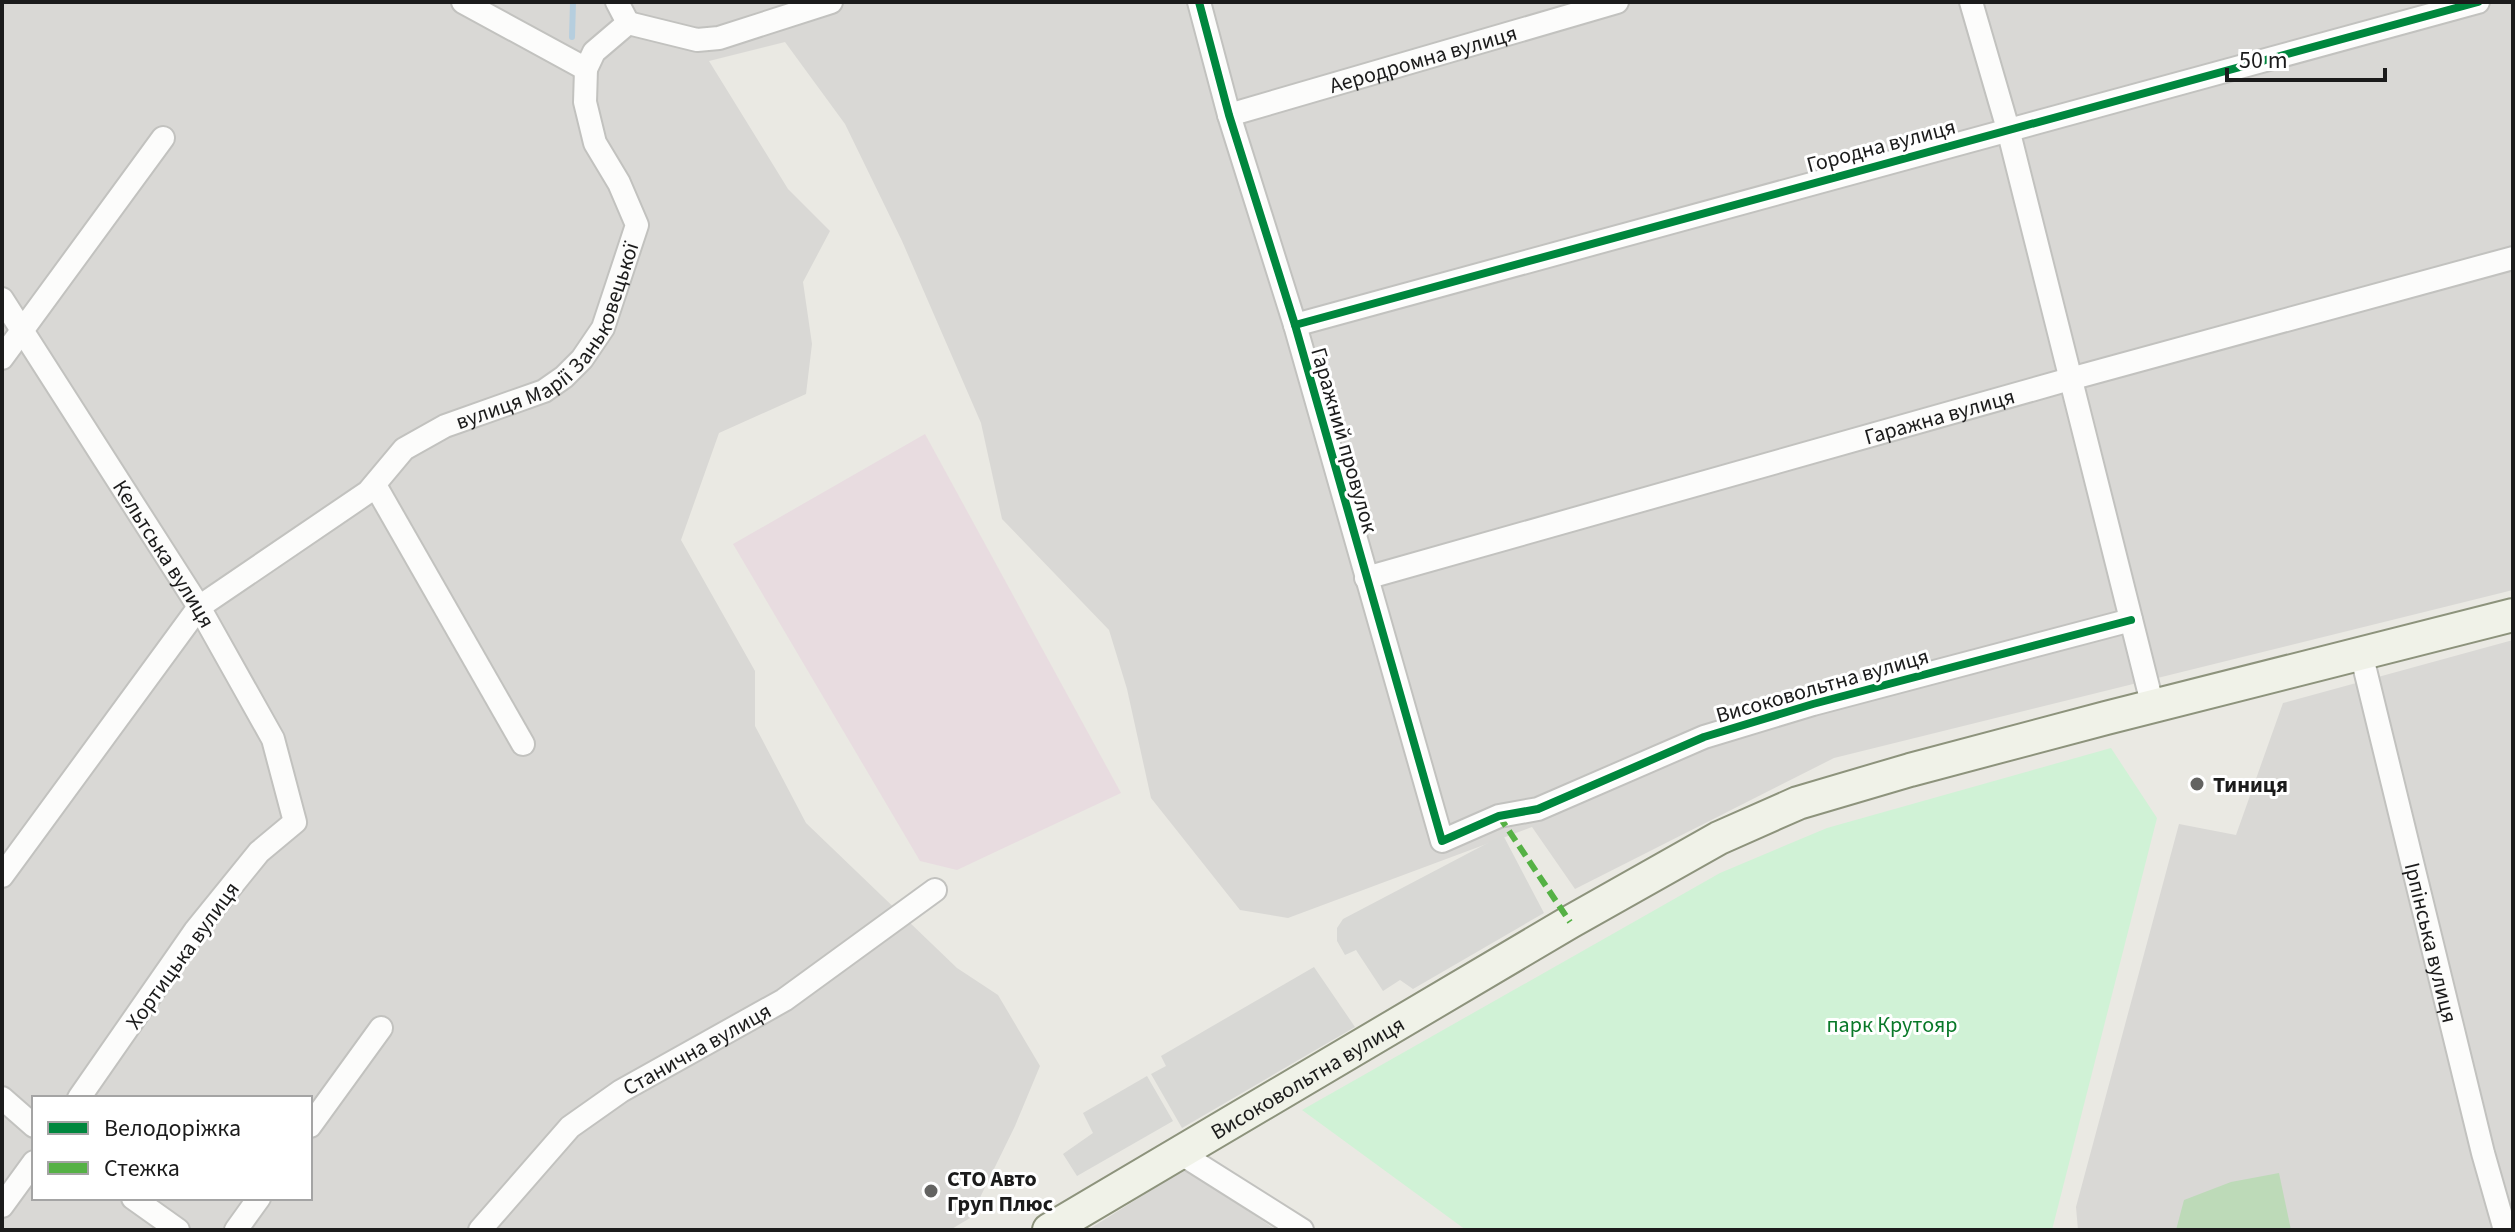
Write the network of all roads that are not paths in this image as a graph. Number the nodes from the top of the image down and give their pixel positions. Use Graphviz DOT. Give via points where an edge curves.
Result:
graph roads {
  1 [pos="463,2"];
  2 [pos="617,2"];
  3 [pos="831,2"];
  4 [pos="1199,2"];
  5 [pos="1617,2"];
  6 [pos="1971,2"];
  7 [pos="2478,2"];
  8 [pos="628,23"];
  9 [pos="586,69"];
  10 [pos="1229,115"];
  11 [pos="2008,129"];
  12 [pos="163,138"];
  13 [pos="2513,258"];
  14 [pos="2,299"];
  15 [pos="1295,325"];
  16 [pos="21,331"];
  17 [pos="2,358"];
  18 [pos="2070,379"];
  19 [pos="375,485"];
  20 [pos="1366,578"];
  21 [pos="199,607"];
  22 [pos="2513,615"];
  23 [pos="2131,620"];
  24 [pos="2361,653"];
  25 [pos="2153,707"];
  26 [pos="523,744"];
  27 [pos="295,822"];
  28 [pos="1442,841"];
  29 [pos="2,876"];
  30 [pos="935,890"];
  31 [pos="381,1028"];
  32 [pos="80,1096"];
  33 [pos="2,1098"];
  34 [pos="312,1123"];
  35 [pos="32,1124"];
  36 [pos="1180,1153"];
  37 [pos="32,1165"];
  38 [pos="136,1200"];
  39 [pos="258,1200"];
  40 [pos="2,1206"];
  41 [pos="178,1230"];
  42 [pos="236,1230"];
  43 [pos="480,1230"];
  44 [pos="1049,1230"];
  45 [pos="1302,1230"];
  46 [pos="2505,1230"];
  1 -- 9 [label="street"];
  2 -- 8 [label="street"];
  3 -- 8 [label="street" via="719,38 697,40"];
  4 -- 10 [label="street, Гаражний провулок"];
  5 -- 10 [label="street, Аеродромна вулиця"];
  6 -- 11 [label="street"];
  7 -- 11 [label="street, Городна вулиця"];
  8 -- 9 [label="street" via="594,52"];
  9 -- 19 [label="street, вулиця Марії Заньковецької" via="585,102 595,143 637,225 603,328 582,359 544,391 445,426 404,449"];
  10 -- 15 [label="street, Гаражний провулок"];
  11 -- 15 [label="street, Городна вулиця"];
  11 -- 18 [label="street"];
  12 -- 16 [label="street"];
  13 -- 18 [label="street, Гаражна вулиця"];
  14 -- 16 [label="street, Кельтська вулиця"];
  15 -- 20 [label="street, Гаражний провулок"];
  16 -- 17 [label="street"];
  16 -- 21 [label="street, Кельтська вулиця"];
  18 -- 20 [label="street, Гаражна вулиця"];
  18 -- 23 [label="street"];
  19 -- 21 [label="street, вулиця Марії Заньковецької"];
  19 -- 26 [label="street"];
  20 -- 28 [label="street, Гаражний провулок"];
  21 -- 27 [label="street, Кельтська вулиця" via="273,739"];
  21 -- 29 [label="street, вулиця Марії Заньковецької"];
  22 -- 24 [label="main road, Високовольтна вулиця"];
  23 -- 25 [label="street"];
  23 -- 28 [label="street, Високовольтна вулиця" via="1704,737 1538,809 1499,816"];
  24 -- 25 [label="main road, Високовольтна вулиця"];
  24 -- 46 [label="street, Ірпінська вулиця"];
  25 -- 36 [label="main road, Високовольтна вулиця" via="1834,791 1719,838"];
  27 -- 32 [label="street, Хортицька вулиця" via="259,852 195,931"];
  30 -- 43 [label="street, Станична вулиця" via="784,1000 621,1091 570,1127"];
  31 -- 34 [label="street"];
  33 -- 35 [label="street"];
  36 -- 44 [label="main road, Високовольтна вулиця"];
  36 -- 45 [label="street"];
  37 -- 40 [label="street"];
  38 -- 41 [label="street"];
  39 -- 42 [label="street"];
}
